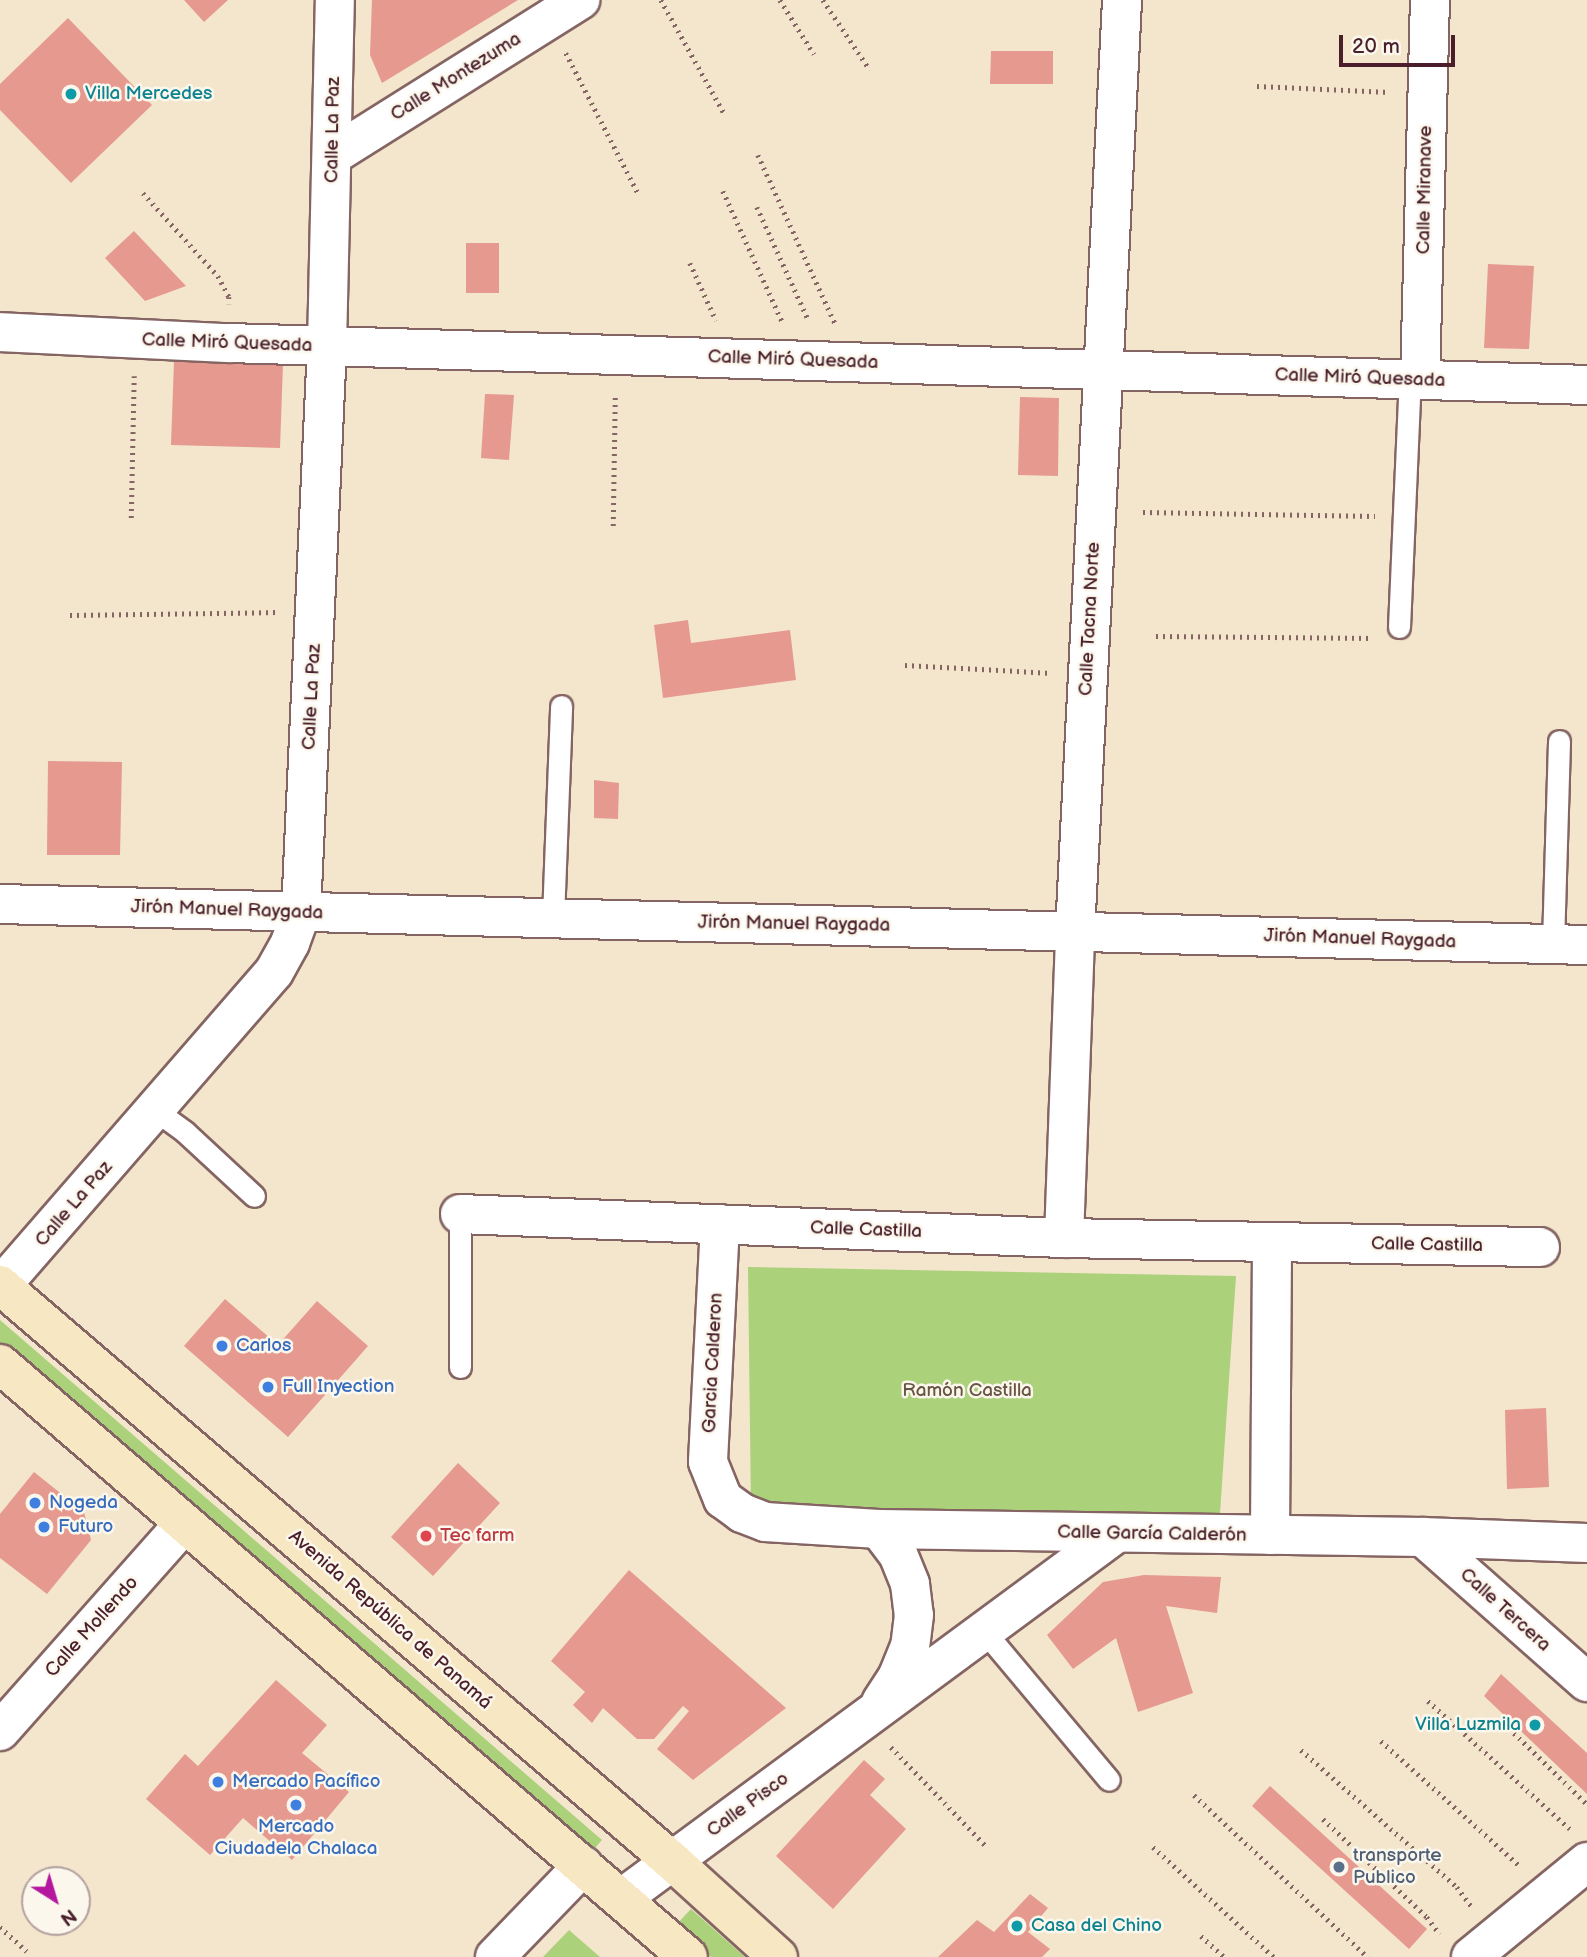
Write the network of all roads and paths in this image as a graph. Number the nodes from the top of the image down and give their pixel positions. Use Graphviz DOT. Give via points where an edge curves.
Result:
graph roads {
  1 [pos="335,0"];
  2 [pos="661,0"];
  3 [pos="780,0"];
  4 [pos="823,0"];
  5 [pos="1122,0"];
  6 [pos="1430,0"];
  7 [pos="564,10"];
  8 [pos="814,54"];
  9 [pos="870,70"];
  10 [pos="1258,86"];
  11 [pos="1428,94"];
  12 [pos="724,113"];
  13 [pos="333,155"];
  14 [pos="758,155"];
  15 [pos="723,191"];
  16 [pos="143,193"];
  17 [pos="639,195"];
  18 [pos="757,207"];
  19 [pos="690,263"];
  20 [pos="0,332"];
  21 [pos="135,340"];
  22 [pos="229,343"];
  23 [pos="327,346"];
  24 [pos="615,355"];
  25 [pos="734,358"];
  26 [pos="827,362"];
  27 [pos="1102,370"];
  28 [pos="1415,379"];
  29 [pos="1587,384"];
  30 [pos="1143,512"];
  31 [pos="1404,516"];
  32 [pos="131,518"];
  33 [pos="613,526"];
  34 [pos="316,611"];
  35 [pos="70,615"];
  36 [pos="1399,627"];
  37 [pos="1156,636"];
  38 [pos="905,665"];
  39 [pos="1087,675"];
  40 [pos="561,706"];
  41 [pos="1559,741"];
  42 [pos="0,904"];
  43 [pos="301,912"];
  44 [pos="553,918"];
  45 [pos="1075,932"];
  46 [pos="1570,945"];
  47 [pos="155,1110"];
  48 [pos="254,1196"];
  49 [pos="460,1214"];
  50 [pos="720,1224"];
  51 [pos="1064,1238"];
  52 [pos="1272,1242"];
  53 [pos="1540,1247"];
  54 [pos="1,1285"];
  55 [pos="0,1364"];
  56 [pos="460,1367"];
  57 [pos="723,1499"];
  58 [pos="184,1524"];
  59 [pos="879,1529"];
  60 [pos="1114,1535"];
  61 [pos="1269,1535"];
  62 [pos="1423,1537"];
  63 [pos="1587,1544"];
  64 [pos="984,1631"];
  65 [pos="1587,1682"];
  66 [pos="1428,1701"];
  67 [pos="870,1716"];
  68 [pos="1509,1728"];
  69 [pos="0,1731"];
  70 [pos="1381,1741"];
  71 [pos="1301,1750"];
  72 [pos="1109,1780"];
  73 [pos="1194,1796"];
  74 [pos="1587,1804"];
  75 [pos="1323,1819"];
  76 [pos="985,1845"];
  77 [pos="1579,1846"];
  78 [pos="1153,1847"];
  79 [pos="671,1861"];
  80 [pos="583,1866"];
  81 [pos="1546,1895"];
  82 [pos="622,1898"];
  83 [pos="0,1927"];
  84 [pos="1200,1936"];
  85 [pos="1470,1944"];
  86 [pos="27,1951"];
  87 [pos="495,1957"];
  88 [pos="688,1957"];
  89 [pos="778,1957"];
  90 [pos="1224,1957"];
  91 [pos="1274,1957"];
  92 [pos="1368,1957"];
  1 -- 13 [label="street, Calle La Paz"];
  2 -- 12 [label="path"];
  3 -- 8 [label="path"];
  4 -- 9 [label="path"];
  5 -- 27 [label="street, Calle Tacna Norte"];
  6 -- 11 [label="street, Calle Miranave"];
  7 -- 13 [label="street, Calle Montezuma"];
  7 -- 17 [label="path"];
  10 -- 11 [label="path"];
  11 -- 28 [label="street, Calle Miranave"];
  13 -- 23 [label="street, Calle La Paz"];
  14 -- 26 [label="path"];
  15 -- 26 [label="path"];
  16 -- 22 [label="path" via="218,276 229,296"];
  18 -- 26 [label="path"];
  19 -- 25 [label="path"];
  20 -- 21 [label="street, Calle Miró Quesada"];
  21 -- 22 [label="street, Calle Miró Quesada"];
  21 -- 32 [label="path"];
  22 -- 23 [label="street, Calle Miró Quesada"];
  23 -- 24 [label="street, Calle Miró Quesada"];
  23 -- 34 [label="street, Calle La Paz"];
  24 -- 25 [label="street, Calle Miró Quesada"];
  24 -- 33 [label="path"];
  25 -- 26 [label="street, Calle Miró Quesada"];
  26 -- 27 [label="street, Calle Miró Quesada"];
  27 -- 28 [label="street, Calle Miró Quesada"];
  27 -- 39 [label="street, Calle Tacna Norte"];
  28 -- 29 [label="street, Calle Miró Quesada"];
  28 -- 31 [label="lane"];
  30 -- 31 [label="path"];
  31 -- 36 [label="lane"];
  34 -- 35 [label="path"];
  34 -- 43 [label="street, Calle La Paz"];
  36 -- 37 [label="path" via="1375,638"];
  38 -- 39 [label="path"];
  39 -- 45 [label="street, Calle Tacna Norte"];
  40 -- 44 [label="lane"];
  41 -- 46 [label="lane"];
  42 -- 43 [label="street, Jirón Manuel Raygada"];
  43 -- 44 [label="street, Jirón Manuel Raygada"];
  43 -- 47 [label="street, Calle La Paz" via="274,972"];
  44 -- 45 [label="street, Jirón Manuel Raygada"];
  45 -- 46 [label="street, Jirón Manuel Raygada"];
  45 -- 51 [label="street, Calle Tacna Norte"];
  47 -- 48 [label="lane"];
  47 -- 54 [label="street, Calle La Paz"];
  49 -- 50 [label="street, Calle Castilla"];
  49 -- 56 [label="lane"];
  50 -- 51 [label="street, Calle Castilla"];
  50 -- 57 [label="street, Garcia Calderon" via="708,1462"];
  51 -- 52 [label="street, Calle Castilla"];
  52 -- 53 [label="street, Calle Castilla"];
  52 -- 61 [label="street"];
  54 -- 79 [label="main road, Avenida República de Panamá"];
  55 -- 58 [label="main road"];
  57 -- 59 [label="street, Calle García Calderón" via="765,1522"];
  58 -- 69 [label="street, Calle Mollendo"];
  58 -- 80 [label="main road"];
  59 -- 60 [label="street, Calle García Calderón"];
  59 -- 67 [label="street, Calle Pisco" via="898,1554 910,1584 914,1615 910,1646 898,1676"];
  60 -- 61 [label="street, Calle García Calderón"];
  60 -- 64 [label="street, Calle Pisco"];
  61 -- 62 [label="street, Calle García Calderón"];
  62 -- 63 [label="street, Calle García Calderón"];
  62 -- 65 [label="street, Calle Tercera"];
  64 -- 67 [label="street, Calle Pisco"];
  64 -- 72 [label="lane"];
  66 -- 77 [label="path"];
  67 -- 76 [label="path"];
  67 -- 79 [label="street, Calle Pisco"];
  68 -- 74 [label="path"];
  70 -- 81 [label="path" via="1514,1859"];
  71 -- 85 [label="path" via="1457,1887"];
  73 -- 92 [label="path"];
  75 -- 85 [label="path" via="1427,1917"];
  77 -- 81 [label="street"];
  78 -- 91 [label="path"];
  79 -- 82 [label="street, Calle Pisco"];
  79 -- 89 [label="main road, Avenida República de Panamá"];
  80 -- 82 [label="main road"];
  80 -- 87 [label="street"];
  81 -- 85 [label="street"];
  82 -- 88 [label="main road"];
  83 -- 86 [label="path"];
  84 -- 90 [label="path"];
}
